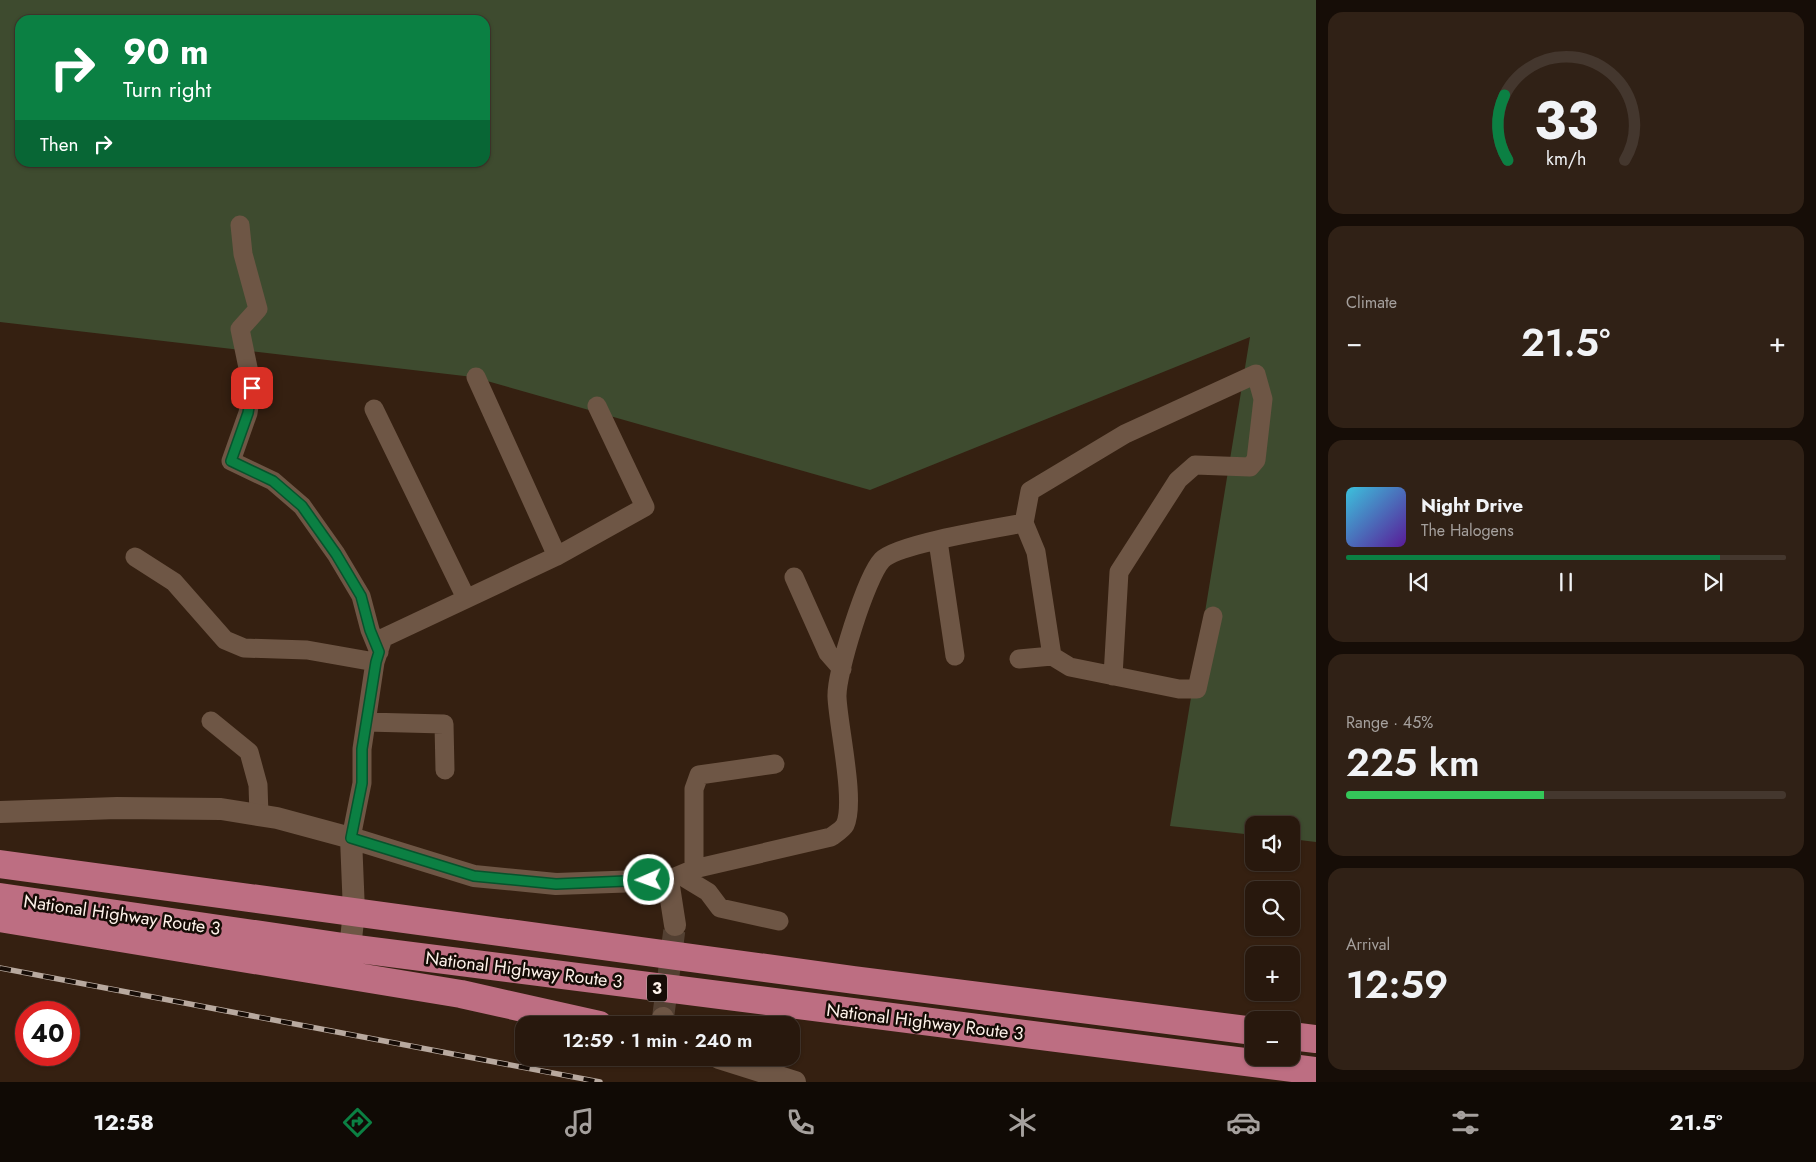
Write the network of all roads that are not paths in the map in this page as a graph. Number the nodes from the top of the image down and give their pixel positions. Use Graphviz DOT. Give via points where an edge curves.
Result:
graph roads {
  1 [pos="240,224"];
  2 [pos="476,377"];
  3 [pos="597,406"];
  4 [pos="374,408"];
  5 [pos="1024,523"];
  6 [pos="938,541"];
  7 [pos="557,556"];
  8 [pos="134,557"];
  9 [pos="794,577"];
  10 [pos="466,598"];
  11 [pos="1213,616"];
  12 [pos="954,656"];
  13 [pos="1052,656"];
  14 [pos="377,657"];
  15 [pos="1019,659"];
  16 [pos="842,669"];
  17 [pos="1113,676"];
  18 [pos="211,721"];
  19 [pos="366,722"];
  20 [pos="775,764"];
  21 [pos="445,770"];
  22 [pos="0,812"];
  23 [pos="258,815"];
  24 [pos="351,838"];
  25 [pos="0,864"];
  26 [pos="681,875"];
  27 [pos="0,897"];
  28 [pos="354,912"];
  29 [pos="0,918"];
  30 [pos="779,921"];
  31 [pos="674,925"];
  32 [pos="350,948"];
  33 [pos="559,1016"];
  34 [pos="1245,1030"];
  35 [pos="1300,1037"];
  36 [pos="1316,1039"];
  37 [pos="744,1066"];
  38 [pos="1316,1071"];
  39 [pos="795,1082"];
  1 -- 14 [label="street" via="243,254 258,309 240,329 252,388 248,413 231,461 273,481 302,506 361,596"];
  2 -- 7 [label="street"];
  3 -- 7 [label="street" via="645,507"];
  4 -- 10 [label="street"];
  5 -- 6 [label="street"];
  5 -- 13 [label="street" via="1036,552"];
  5 -- 17 [label="street" via="1030,491 1125,434 1256,374 1263,399 1256,460 1250,467 1195,465 1178,480 1119,572"];
  6 -- 12 [label="street"];
  6 -- 16 [label="street" via="907,548 882,560 864,594"];
  7 -- 10 [label="street"];
  8 -- 14 [label="street" via="174,582 226,640 244,648"];
  9 -- 16 [label="street" via="828,654"];
  10 -- 14 [label="street" via="383,638"];
  11 -- 17 [label="street" via="1197,689 1179,689"];
  13 -- 15 [label="street"];
  13 -- 17 [label="street" via="1070,667"];
  14 -- 19 [label="street"];
  16 -- 26 [label="street" via="837,695 849,804 845,826 831,837"];
  18 -- 23 [label="street" via="249,752 258,786"];
  19 -- 21 [label="street" via="444,724"];
  19 -- 24 [label="street" via="362,783"];
  20 -- 26 [label="street" via="699,776 694,789"];
  22 -- 23 [label="street" via="222,809"];
  23 -- 24 [label="street"];
  24 -- 26 [label="street" via="474,876 556,884"];
  24 -- 28 [label="street"];
  25 -- 28 [label="highway, National Highway Route 3 / 3"];
  26 -- 30 [label="street" via="708,892 720,908"];
  26 -- 31 [label="street"];
  27 -- 32 [label="highway, National Highway Route 3 / 3"];
  28 -- 32 [label="street"];
  28 -- 34 [label="highway, National Highway Route 3 / 3"];
  29 -- 33 [label="highway" via="461,994"];
  32 -- 38 [label="highway, National Highway Route 3 / 3"];
  35 -- 36 [label="highway"];
  37 -- 39 [label="street"];
}
